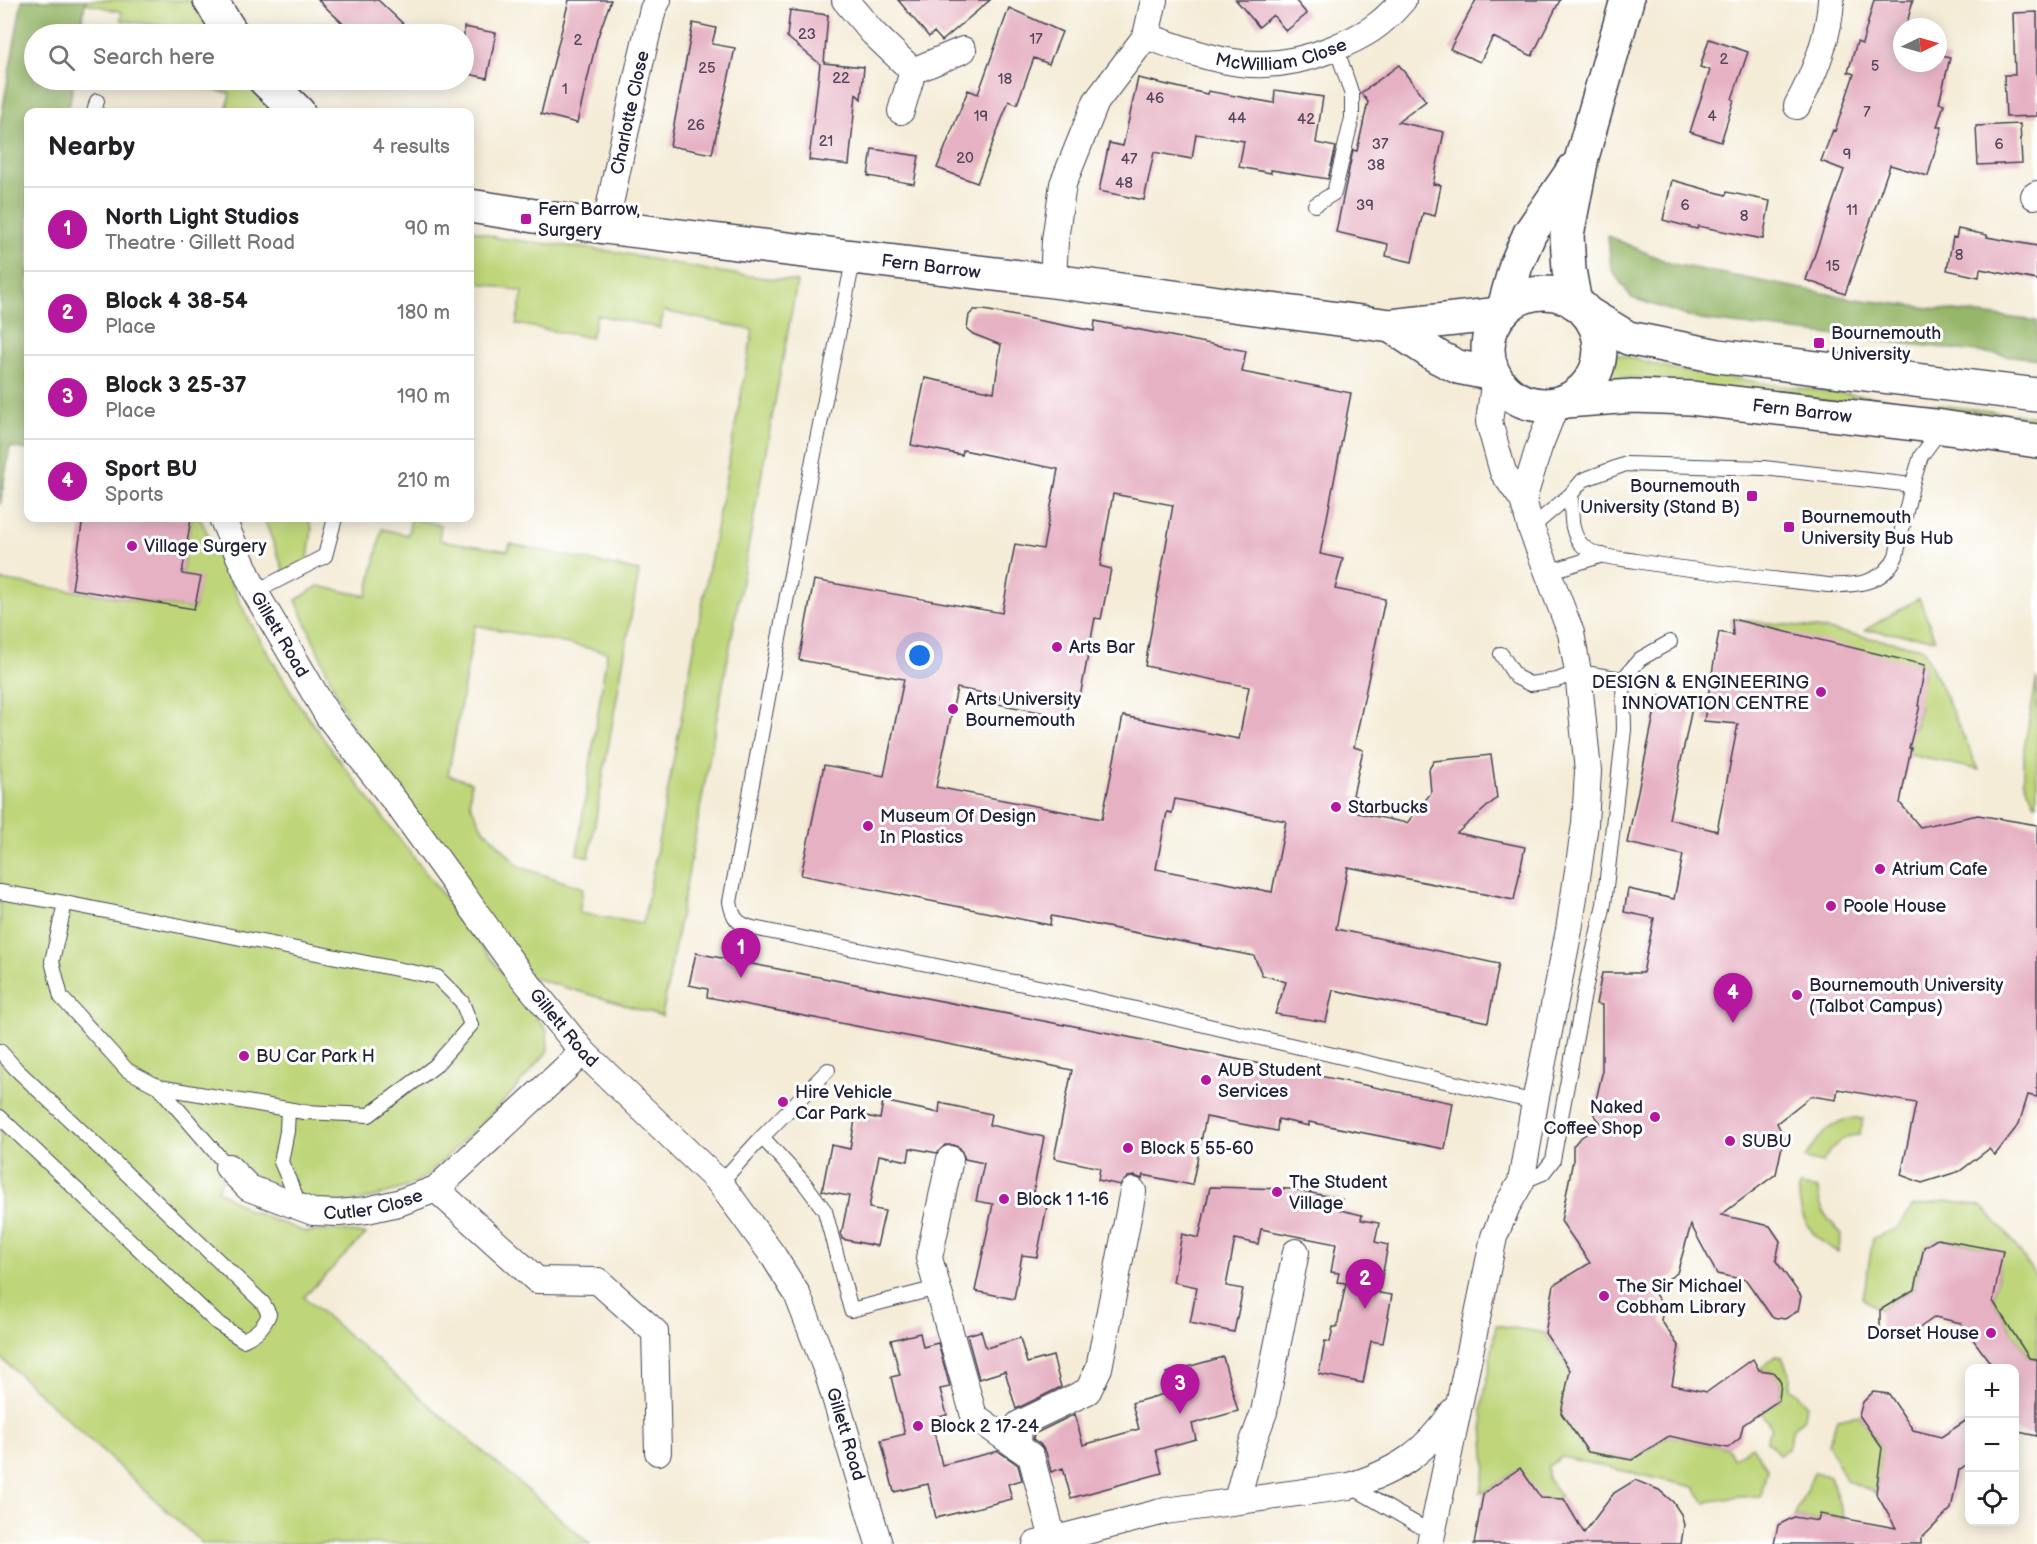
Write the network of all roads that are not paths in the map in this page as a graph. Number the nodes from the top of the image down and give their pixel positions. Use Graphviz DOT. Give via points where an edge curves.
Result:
graph roads {
  1 [pos="210,0"];
  2 [pos="658,0"];
  3 [pos="845,0"];
  4 [pos="1154,0"];
  5 [pos="1403,0"];
  6 [pos="1627,0"];
  7 [pos="1831,0"];
  8 [pos="226,24"];
  9 [pos="1146,36"];
  10 [pos="1336,47"];
  11 [pos="963,50"];
  12 [pos="913,71"];
  13 [pos="275,90"];
  14 [pos="1797,106"];
  15 [pos="294,108"];
  16 [pos="901,111"];
  17 [pos="1582,157"];
  18 [pos="1315,205"];
  19 [pos="474,207"];
  20 [pos="605,227"];
  21 [pos="854,256"];
  22 [pos="1053,281"];
  23 [pos="1581,308"];
  24 [pos="1502,312"];
  25 [pos="1391,326"];
  26 [pos="1494,375"];
  27 [pos="2037,394"];
  28 [pos="1561,403"];
  29 [pos="1942,427"];
  30 [pos="2037,441"];
  31 [pos="1912,485"];
  32 [pos="1571,494"];
  33 [pos="1523,500"];
  34 [pos="224,522"];
  35 [pos="333,522"];
  36 [pos="1531,528"];
  37 [pos="1602,555"];
  38 [pos="1548,572"];
  39 [pos="255,592"];
  40 [pos="1670,642"];
  41 [pos="1501,654"];
  42 [pos="1578,672"];
  43 [pos="1623,679"];
  44 [pos="0,892"];
  45 [pos="66,903"];
  46 [pos="0,1051"];
  47 [pos="583,1052"];
  48 [pos="828,1070"];
  49 [pos="159,1087"];
  50 [pos="1535,1102"];
  51 [pos="288,1110"];
  52 [pos="0,1117"];
  53 [pos="762,1137"];
  54 [pos="950,1159"];
  55 [pos="228,1167"];
  56 [pos="1521,1182"];
  57 [pos="720,1183"];
  58 [pos="436,1189"];
  59 [pos="1133,1191"];
  60 [pos="301,1209"];
  61 [pos="1296,1252"];
  62 [pos="937,1288"];
  63 [pos="1459,1403"];
  64 [pos="1018,1447"];
  65 [pos="658,1452"];
  66 [pos="1349,1486"];
  67 [pos="1237,1500"];
  68 [pos="1431,1538"];
  69 [pos="1044,1541"];
  70 [pos="879,1544"];
  1 -- 8 [label="street"];
  2 -- 20 [label="street, Charlotte Close"];
  3 -- 12 [label="street"];
  4 -- 9 [label="street"];
  5 -- 10 [label="street, McWilliam Close" via="1370,32"];
  6 -- 17 [label="street"];
  7 -- 14 [label="street" via="1823,46 1813,77"];
  9 -- 10 [label="street, McWilliam Close" via="1202,56 1256,65 1293,62"];
  9 -- 22 [label="street" via="1096,102 1063,184"];
  10 -- 18 [label="lane" via="1352,96 1352,118 1334,193"];
  11 -- 12 [label="street"];
  12 -- 16 [label="street"];
  13 -- 15 [label="street"];
  17 -- 23 [label="street" via="1567,235 1569,270"];
  17 -- 24 [label="street" via="1530,232"];
  19 -- 20 [label="street, Fern Barrow"];
  20 -- 21 [label="street, Fern Barrow"];
  21 -- 22 [label="street, Fern Barrow"];
  21 -- 50 [label="lane" via="732,891 732,916 740,925 1056,990"];
  22 -- 25 [label="street, Fern Barrow"];
  23 -- 24 [label="street, Fern Barrow" via="1558,295 1540,293 1521,298"];
  23 -- 27 [label="street, Fern Barrow" via="1628,338 1718,356"];
  23 -- 28 [label="street" via="1594,325 1600,342 1598,364 1588,384"];
  24 -- 25 [label="street, Fern Barrow"];
  24 -- 26 [label="street" via="1488,342"];
  25 -- 26 [label="street, Fern Barrow" via="1458,367"];
  26 -- 28 [label="street, Fern Barrow" via="1521,401 1540,406"];
  26 -- 33 [label="street" via="1489,422 1503,472"];
  28 -- 29 [label="street, Fern Barrow" via="1632,396 1691,398"];
  28 -- 33 [label="street" via="1539,447"];
  29 -- 30 [label="street, Fern Barrow"];
  29 -- 31 [label="lane" via="1921,456"];
  31 -- 32 [label="lane" via="1764,468 1626,464 1582,480"];
  31 -- 37 [label="lane" via="1892,566 1863,584 1828,585 1690,570"];
  32 -- 36 [label="lane"];
  32 -- 37 [label="lane" via="1572,525 1577,539 1585,548"];
  33 -- 36 [label="street"];
  34 -- 39 [label="street, Gillett Road"];
  35 -- 39 [label="lane" via="325,556"];
  36 -- 38 [label="street"];
  37 -- 38 [label="lane"];
  38 -- 42 [label="street" via="1570,633"];
  39 -- 47 [label="street, Gillett Road" via="328,716 401,809 520,974"];
  40 -- 43 [label="lane" via="1640,659"];
  41 -- 42 [label="lane" via="1516,677 1530,684"];
  42 -- 43 [label="lane"];
  42 -- 50 [label="street" via="1588,754 1585,824 1569,930"];
  43 -- 56 [label="lane" via="1624,730 1604,904 1553,1160 1543,1173"];
  44 -- 45 [label="lane"];
  45 -- 49 [label="lane" via="52,960 61,997 127,1070"];
  45 -- 51 [label="lane" via="437,977 462,1002 471,1025 435,1066 369,1115"];
  46 -- 52 [label="lane" via="262,1303 269,1314 264,1325 243,1340 216,1322"];
  47 -- 57 [label="street, Gillett Road"];
  47 -- 58 [label="street, Cutler Close"];
  48 -- 53 [label="lane"];
  49 -- 51 [label="lane"];
  49 -- 55 [label="lane"];
  50 -- 56 [label="street"];
  51 -- 60 [label="lane" via="281,1162"];
  53 -- 57 [label="lane"];
  53 -- 62 [label="lane" via="825,1211 851,1310"];
  54 -- 62 [label="street" via="928,1258"];
  55 -- 60 [label="street, Cutler Close" via="249,1188"];
  56 -- 63 [label="street" via="1494,1237"];
  57 -- 70 [label="street, Gillett Road" via="797,1294 826,1371"];
  58 -- 60 [label="street, Cutler Close" via="367,1210 322,1213"];
  58 -- 65 [label="street" via="537,1280 598,1281 655,1332"];
  59 -- 64 [label="street" via="1099,1368 1088,1392 1019,1424"];
  61 -- 67 [label="street" via="1264,1412"];
  62 -- 64 [label="street" via="974,1416"];
  63 -- 66 [label="street" via="1421,1451 1390,1470"];
  63 -- 68 [label="street"];
  64 -- 69 [label="street" via="1031,1456"];
  66 -- 67 [label="street"];
  66 -- 68 [label="lane"];
  67 -- 69 [label="street" via="1165,1511"];
}
